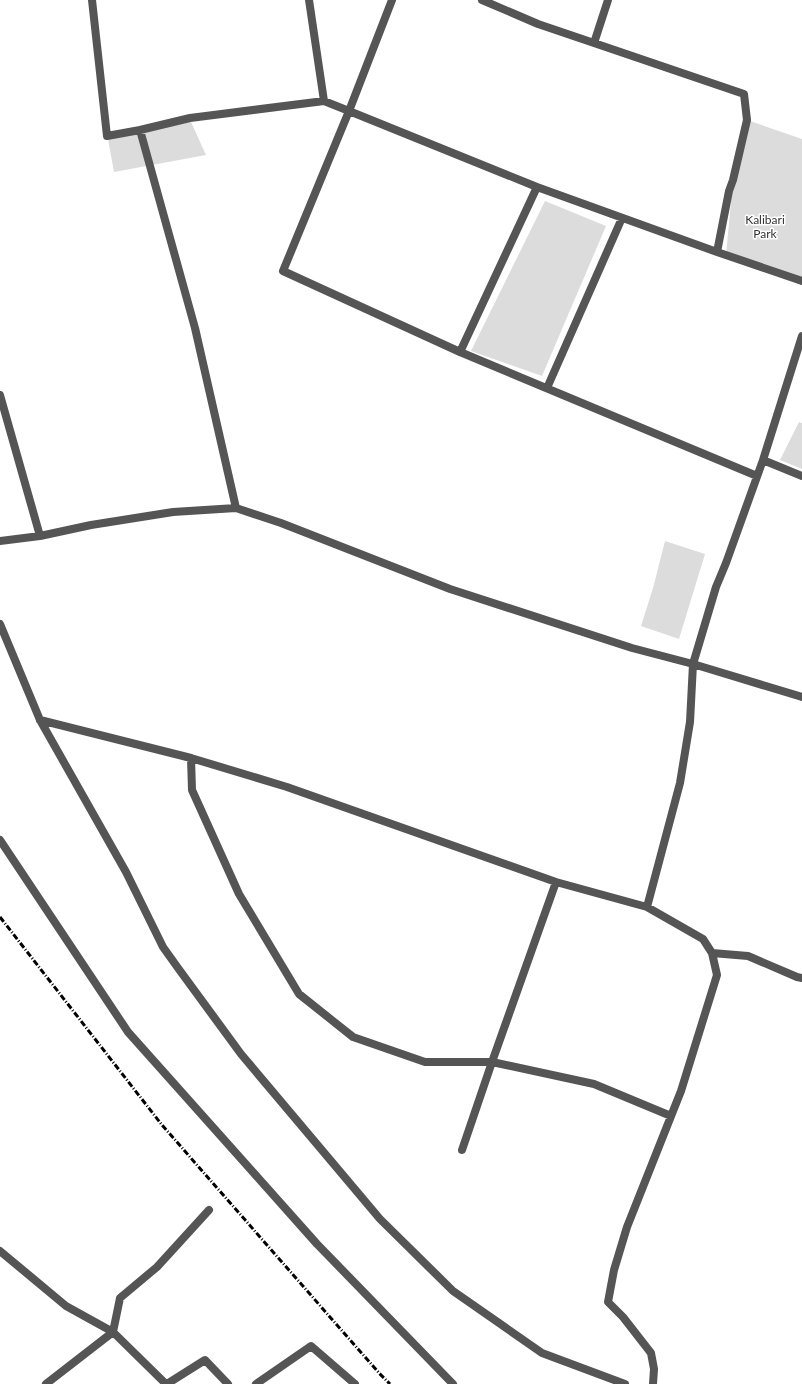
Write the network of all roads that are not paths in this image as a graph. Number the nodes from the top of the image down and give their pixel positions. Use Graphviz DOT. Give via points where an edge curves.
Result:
graph roads {
  1 [pos="92,0"];
  2 [pos="309,0"];
  3 [pos="392,0"];
  4 [pos="482,0"];
  5 [pos="608,0"];
  6 [pos="594,42"];
  7 [pos="324,101"];
  8 [pos="349,111"];
  9 [pos="140,130"];
  10 [pos="537,187"];
  11 [pos="622,218"];
  12 [pos="717,252"];
  13 [pos="802,281"];
  14 [pos="802,336"];
  15 [pos="460,352"];
  16 [pos="547,388"];
  17 [pos="0,395"];
  18 [pos="763,460"];
  19 [pos="757,476"];
  20 [pos="802,476"];
  21 [pos="236,508"];
  22 [pos="40,536"];
  23 [pos="0,541"];
  24 [pos="0,624"];
  25 [pos="693,664"];
  26 [pos="802,697"];
  27 [pos="40,720"];
  28 [pos="191,758"];
  29 [pos="0,840"];
  30 [pos="556,882"];
  31 [pos="647,907"];
  32 [pos="712,953"];
  33 [pos="802,978"];
  34 [pos="492,1062"];
  35 [pos="671,1116"];
  36 [pos="462,1150"];
  37 [pos="209,1210"];
  38 [pos="0,1251"];
  39 [pos="113,1332"];
  40 [pos="46,1384"];
  41 [pos="167,1384"];
  42 [pos="228,1384"];
  43 [pos="256,1384"];
  44 [pos="355,1384"];
  45 [pos="452,1384"];
  46 [pos="625,1384"];
  47 [pos="653,1384"];
  1 -- 9 [label="street" via="107,136"];
  2 -- 7 [label="street"];
  3 -- 8 [label="street"];
  4 -- 6 [label="street" via="538,24"];
  5 -- 6 [label="street"];
  6 -- 12 [label="street" via="744,94 747,120"];
  7 -- 8 [label="street"];
  7 -- 9 [label="street" via="190,118"];
  8 -- 10 [label="street"];
  8 -- 15 [label="street" via="282,271"];
  9 -- 21 [label="street" via="195,328"];
  10 -- 11 [label="street"];
  10 -- 15 [label="street"];
  11 -- 12 [label="street"];
  11 -- 16 [label="street"];
  12 -- 13 [label="street"];
  14 -- 18 [label="street"];
  15 -- 16 [label="street"];
  16 -- 19 [label="street"];
  17 -- 22 [label="street"];
  18 -- 19 [label="street"];
  18 -- 20 [label="street"];
  19 -- 25 [label="street" via="716,587"];
  21 -- 22 [label="street" via="173,512"];
  21 -- 25 [label="street" via="450,589 632,648"];
  22 -- 23 [label="street"];
  24 -- 27 [label="street"];
  25 -- 26 [label="street"];
  25 -- 31 [label="street" via="690,722 680,783"];
  27 -- 28 [label="street"];
  27 -- 46 [label="street" via="178,968 242,1054 380,1219 453,1291 542,1353"];
  28 -- 30 [label="street" via="287,787"];
  28 -- 34 [label="street" via="192,790 239,894 299,994 353,1038 425,1062"];
  29 -- 45 [label="street" via="128,1032 316,1244"];
  30 -- 31 [label="street"];
  30 -- 34 [label="street"];
  31 -- 32 [label="street" via="703,939"];
  32 -- 33 [label="street" via="748,956"];
  32 -- 35 [label="street" via="717,975 681,1092"];
  34 -- 35 [label="street" via="594,1084"];
  34 -- 36 [label="street"];
  35 -- 47 [label="street" via="627,1227 614,1270 608,1302 651,1353"];
  37 -- 39 [label="street" via="157,1267 120,1298"];
  38 -- 39 [label="street" via="66,1306"];
  39 -- 40 [label="street"];
  39 -- 41 [label="street"];
  41 -- 42 [label="street" via="205,1360"];
  43 -- 44 [label="street" via="311,1346"];
}
